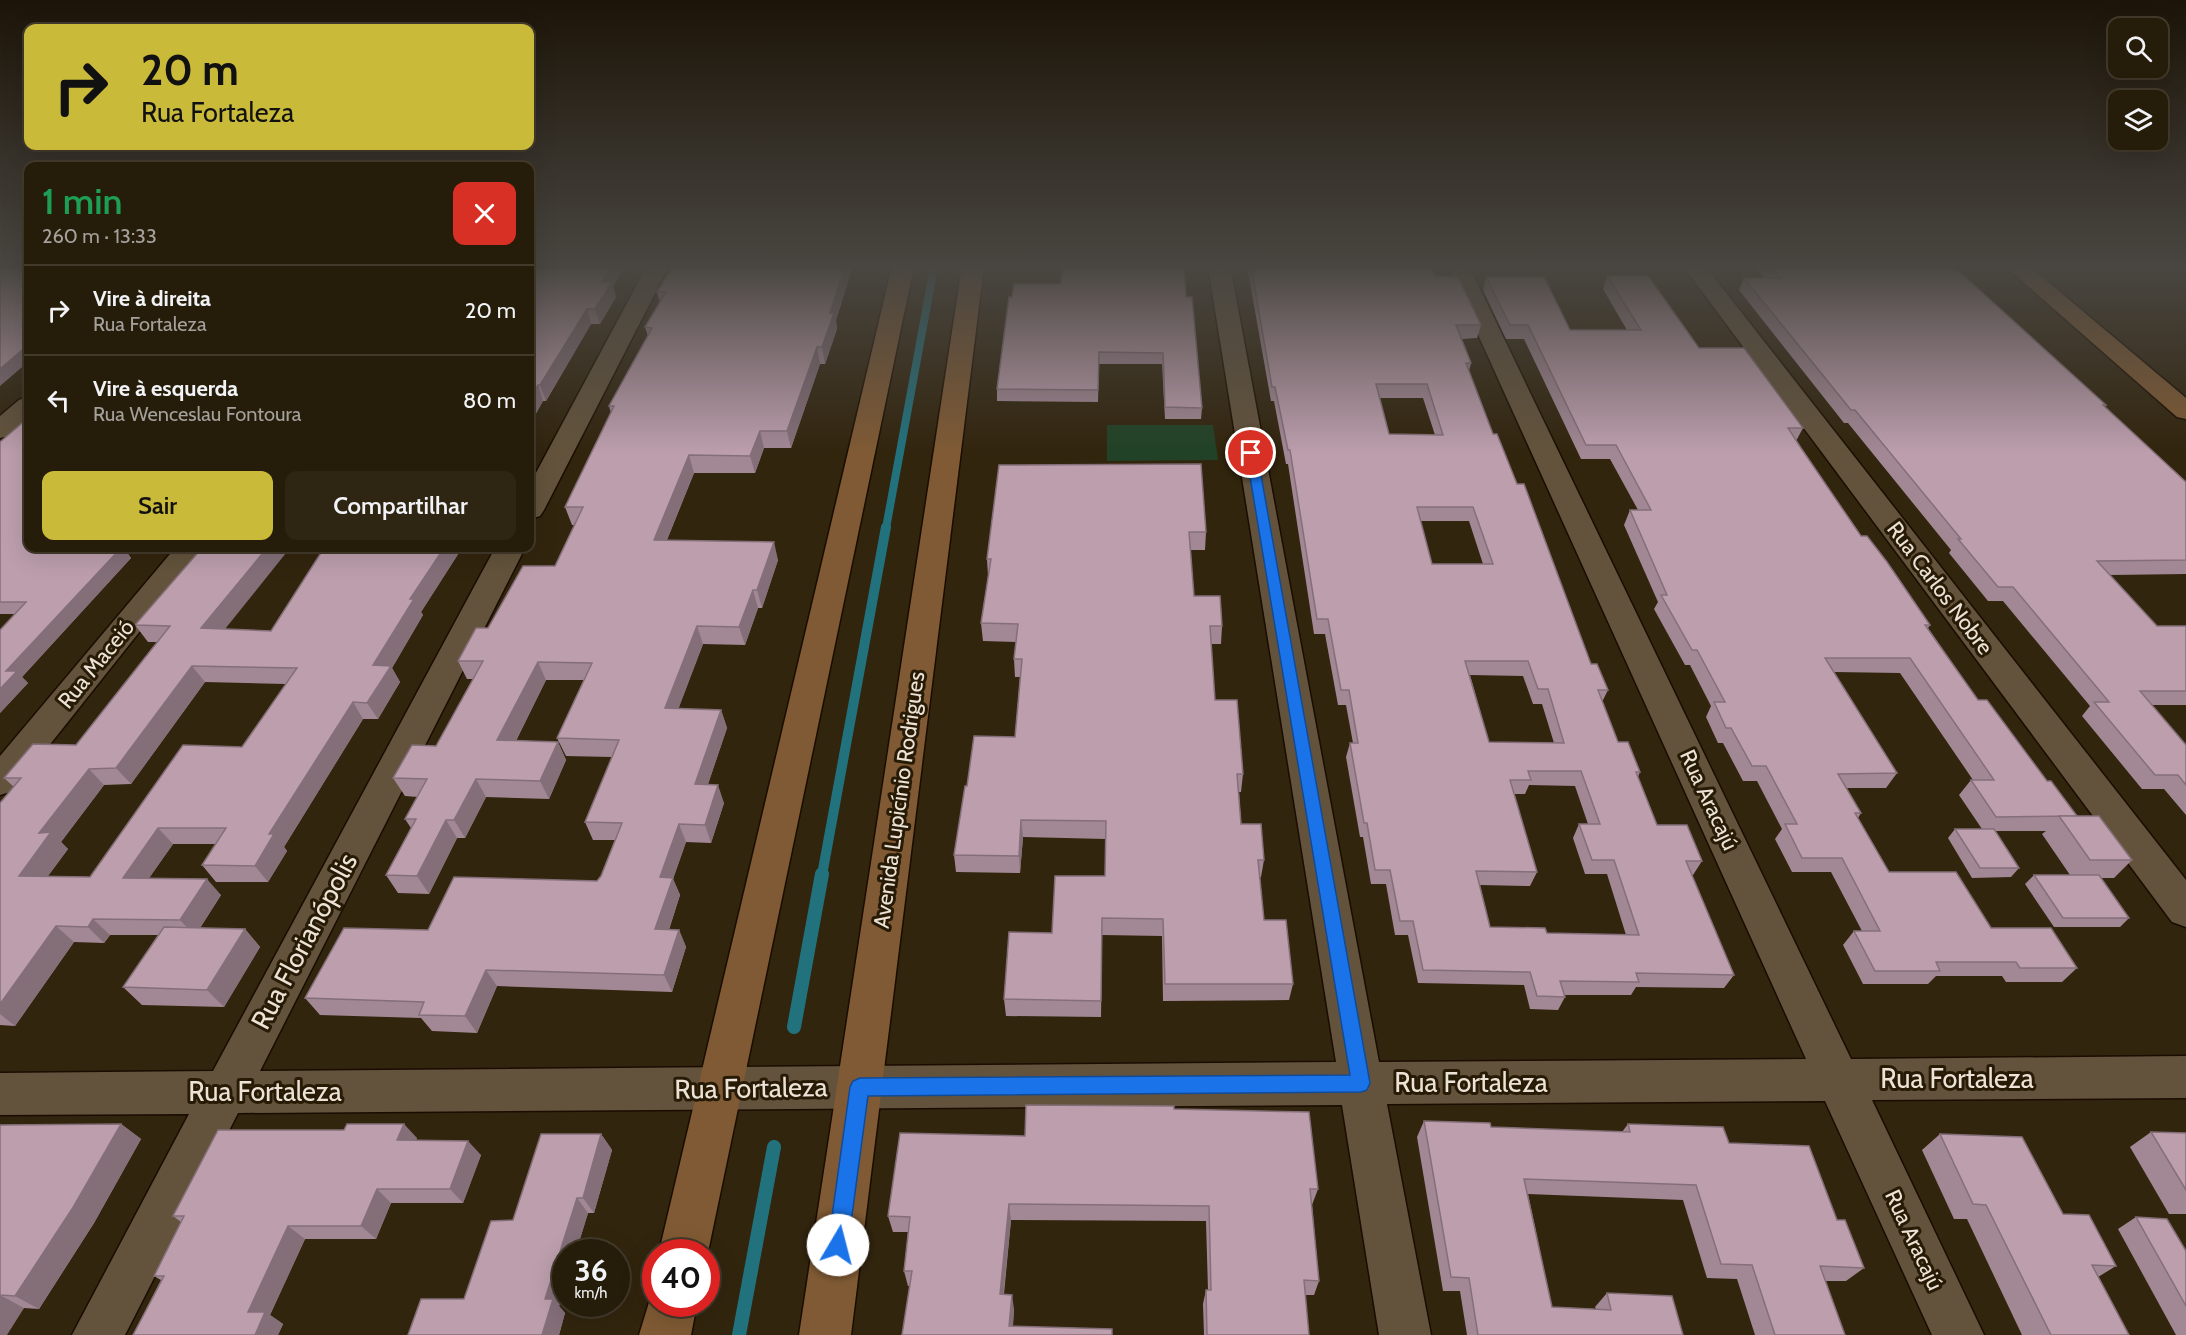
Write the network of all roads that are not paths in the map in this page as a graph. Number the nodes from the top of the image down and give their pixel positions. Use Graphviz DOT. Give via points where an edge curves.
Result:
graph roads {
  1 [pos="625,328"];
  2 [pos="889,328"];
  3 [pos="964,328"];
  4 [pos="1230,328"];
  5 [pos="1487,328"];
  6 [pos="1742,328"];
  7 [pos="2089,328"];
  8 [pos="24,409"];
  9 [pos="2186,411"];
  10 [pos="0,430"];
  11 [pos="534,502"];
  12 [pos="188,552"];
  13 [pos="508,552"];
  14 [pos="0,781"];
  15 [pos="2186,910"];
  16 [pos="2186,1077"];
  17 [pos="1839,1079"];
  18 [pos="1361,1083"];
  19 [pos="860,1087"];
  20 [pos="720,1088"];
  21 [pos="225,1092"];
  22 [pos="0,1094"];
  23 [pos="686,1239"];
  24 [pos="669,1317"];
  25 [pos="98,1335"];
  26 [pos="665,1335"];
  27 [pos="825,1335"];
  28 [pos="1405,1335"];
  29 [pos="1958,1335"];
  1 -- 11 [label="street"];
  2 -- 20 [label="street"];
  3 -- 19 [label="street, Avenida Lupicínio Rodrigues"];
  4 -- 18 [label="street"];
  5 -- 17 [label="street, Rua Aracajú"];
  6 -- 15 [label="street, Rua Carlos Nobre"];
  7 -- 9 [label="street"];
  8 -- 10 [label="street"];
  12 -- 14 [label="street, Rua Maceió"];
  13 -- 21 [label="street, Rua Florianópolis"];
  16 -- 17 [label="street, Rua Fortaleza"];
  17 -- 18 [label="street, Rua Fortaleza"];
  17 -- 29 [label="street, Rua Aracajú"];
  18 -- 19 [label="street, Rua Fortaleza"];
  18 -- 28 [label="street"];
  19 -- 20 [label="street, Rua Fortaleza"];
  19 -- 27 [label="street, Avenida Lupicínio Rodrigues"];
  20 -- 21 [label="street, Rua Fortaleza"];
  20 -- 23 [label="street"];
  21 -- 22 [label="street, Rua Fortaleza"];
  21 -- 25 [label="street, Rua Florianópolis"];
  24 -- 26 [label="street"];
}
